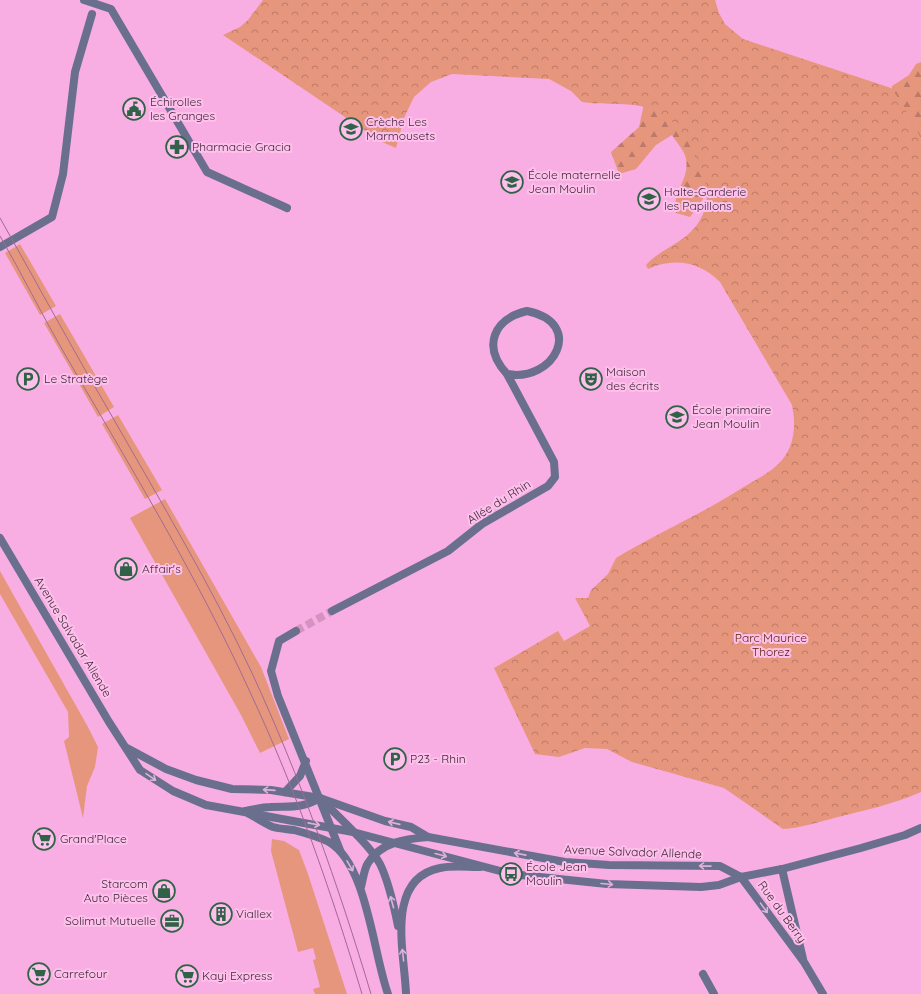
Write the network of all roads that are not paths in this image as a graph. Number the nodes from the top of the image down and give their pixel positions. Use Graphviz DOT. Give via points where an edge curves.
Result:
graph roads {
  1 [pos="84,0"];
  2 [pos="92,14"];
  3 [pos="287,208"];
  4 [pos="0,247"];
  5 [pos="507,374"];
  6 [pos="0,538"];
  7 [pos="332,611"];
  8 [pos="296,632"];
  9 [pos="126,748"];
  10 [pos="306,761"];
  11 [pos="285,792"];
  12 [pos="320,798"];
  13 [pos="245,811"];
  14 [pos="331,827"];
  15 [pos="921,828"];
  16 [pos="353,832"];
  17 [pos="428,836"];
  18 [pos="394,843"];
  19 [pos="340,850"];
  20 [pos="374,856"];
  21 [pos="485,867"];
  22 [pos="782,869"];
  23 [pos="741,877"];
  24 [pos="361,887"];
  25 [pos="401,940"];
  26 [pos="804,962"];
  27 [pos="703,974"];
  28 [pos="388,994"];
  29 [pos="406,994"];
  30 [pos="714,994"];
  31 [pos="823,994"];
  1 -- 3 [label="street" via="111,9 207,172"];
  2 -- 4 [label="street" via="75,72 63,174 52,217"];
  5 -- 5 [label="street, Allée du Rhin" via="520,376 537,370 555,355 559,348 559,335 551,320 539,313 527,311 509,318 497,328 493,338 493,349 500,367"];
  5 -- 7 [label="street, Allée du Rhin" via="554,462 554,477 548,486 482,524 448,551"];
  6 -- 9 [label="street, Avenue Salvador Allende"];
  8 -- 10 [label="street" via="279,641 271,671 278,696"];
  11 -- 9 [label="street, Avenue Salvador Allende, one-way" via="232,789 196,780 166,769"];
  9 -- 13 [label="street, Avenue Salvador Allende, one-way" via="140,770 173,791 206,805"];
  10 -- 11 [label="street" via="300,776"];
  10 -- 12 [label="street"];
  11 -- 12 [label="street, Avenue Salvador Allende"];
  12 -- 13 [label="street" via="308,806 270,807"];
  12 -- 14 [label="street"];
  12 -- 16 [label="street"];
  17 -- 12 [label="street, Avenue Salvador Allende, one-way" via="411,827 385,821"];
  13 -- 14 [label="street, Avenue Salvador Allende, one-way"];
  13 -- 19 [label="street, Avenue Salvador Allende" via="273,827 321,838"];
  14 -- 16 [label="street, Avenue Salvador Allende"];
  14 -- 19 [label="street"];
  15 -- 22 [label="street, Avenue Salvador Allende" via="861,848"];
  16 -- 18 [label="street, Avenue Salvador Allende"];
  16 -- 20 [label="street"];
  17 -- 18 [label="street, Avenue Salvador Allende"];
  23 -- 17 [label="street, Avenue Salvador Allende, one-way" via="720,866 565,862"];
  18 -- 20 [label="street, Avenue Salvador Allende" via="382,847"];
  18 -- 21 [label="street, Avenue Salvador Allende, one-way"];
  19 -- 24 [label="street, Avenue Salvador Allende, one-way"];
  20 -- 24 [label="street, Avenue Salvador Allende" via="368,863"];
  25 -- 20 [label="street, one-way" via="392,901 380,864"];
  21 -- 23 [label="street, Avenue Salvador Allende, one-way" via="511,874 607,884 701,887 719,885"];
  21 -- 25 [label="street" via="440,868 412,882 402,915"];
  22 -- 23 [label="street, Avenue Salvador Allende"];
  22 -- 26 [label="street, Rue du Berry"];
  23 -- 26 [label="street, Rue du Berry, one-way"];
  24 -- 28 [label="street" via="380,973"];
  29 -- 25 [label="street, one-way"];
  26 -- 31 [label="street, Rue du Berry"];
  27 -- 30 [label="street"];
}
